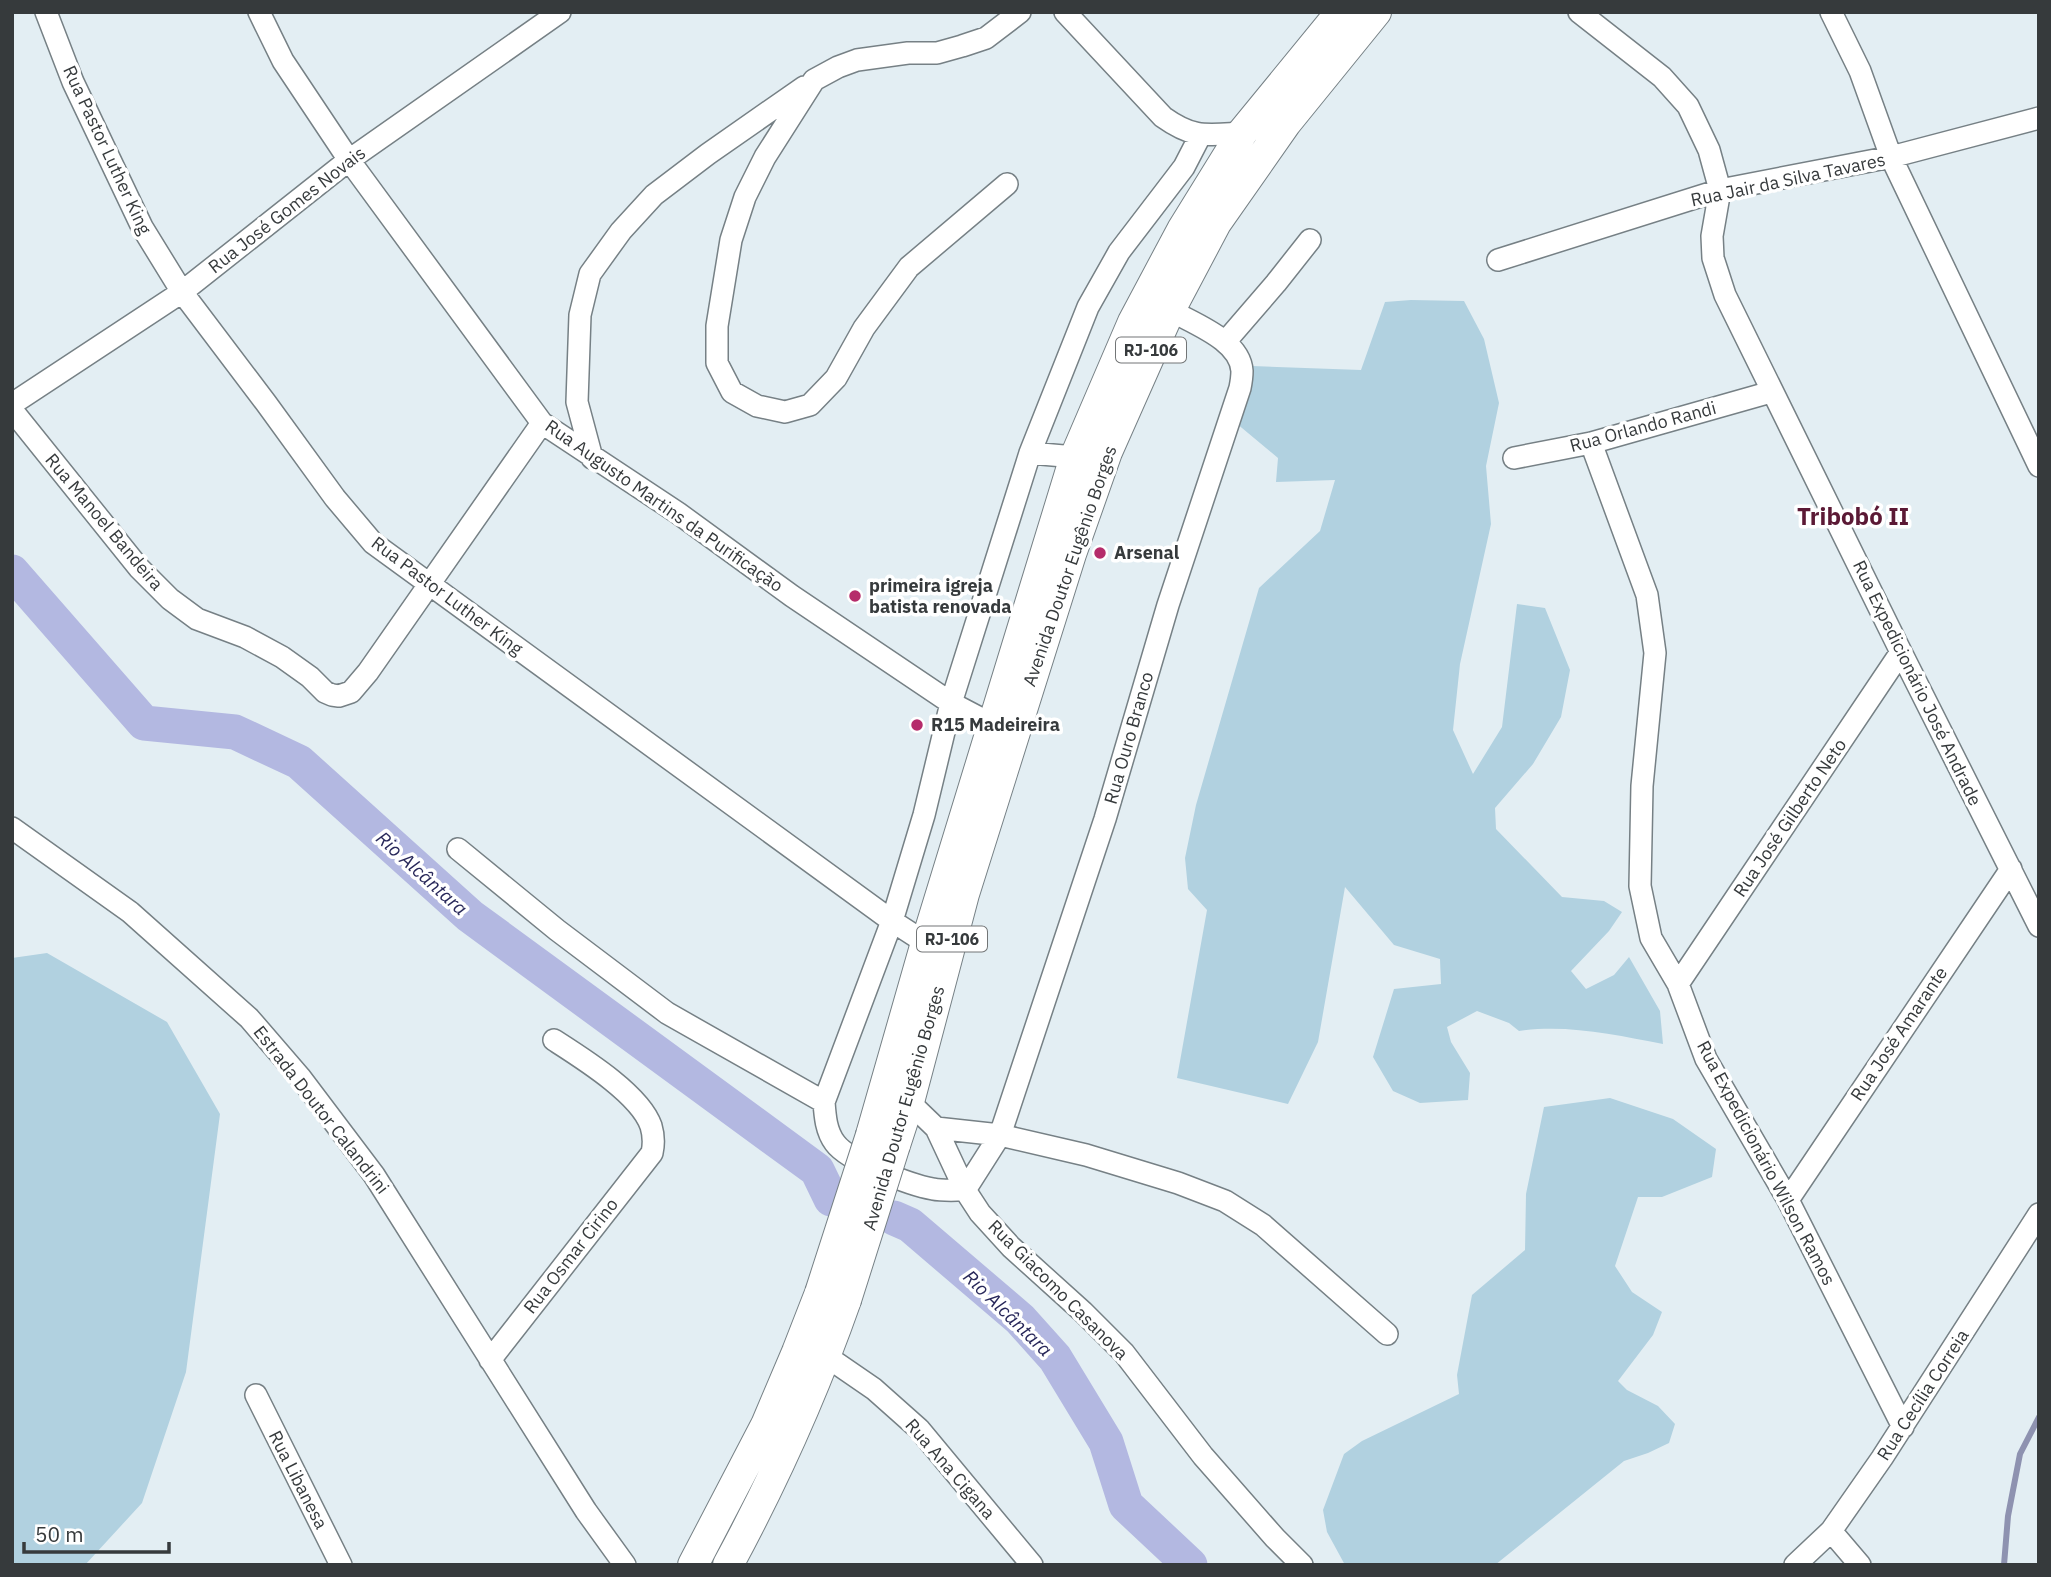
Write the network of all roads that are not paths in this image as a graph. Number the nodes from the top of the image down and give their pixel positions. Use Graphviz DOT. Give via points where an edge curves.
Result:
graph roads {
  1 [pos="46,12"];
  2 [pos="260,12"];
  3 [pos="560,12"];
  4 [pos="1020,12"];
  5 [pos="1065,12"];
  6 [pos="1341,12"];
  7 [pos="1376,12"];
  8 [pos="1579,12"];
  9 [pos="1832,12"];
  10 [pos="814,80"];
  11 [pos="2039,118"];
  12 [pos="1242,133"];
  13 [pos="1200,136"];
  14 [pos="1891,157"];
  15 [pos="349,160"];
  16 [pos="1007,184"];
  17 [pos="1720,190"];
  18 [pos="1310,240"];
  19 [pos="1498,260"];
  20 [pos="183,292"];
  21 [pos="1170,310"];
  22 [pos="1226,341"];
  23 [pos="1772,392"];
  24 [pos="12,404"];
  25 [pos="12,410"];
  26 [pos="542,423"];
  27 [pos="1591,443"];
  28 [pos="1030,453"];
  29 [pos="1075,457"];
  30 [pos="592,458"];
  31 [pos="1514,458"];
  32 [pos="2039,466"];
  33 [pos="429,585"];
  34 [pos="1901,652"];
  35 [pos="951,703"];
  36 [pos="993,725"];
  37 [pos="12,828"];
  38 [pos="458,849"];
  39 [pos="2011,869"];
  40 [pos="892,921"];
  41 [pos="2039,926"];
  42 [pos="926,943"];
  43 [pos="1678,984"];
  44 [pos="554,1040"];
  45 [pos="824,1102"];
  46 [pos="909,1102"];
  47 [pos="936,1128"];
  48 [pos="1000,1135"];
  49 [pos="883,1140"];
  50 [pos="965,1190"];
  51 [pos="1788,1200"];
  52 [pos="2039,1214"];
  53 [pos="833,1297"];
  54 [pos="1387,1334"];
  55 [pos="826,1356"];
  56 [pos="490,1360"];
  57 [pos="256,1395"];
  58 [pos="1903,1427"];
  59 [pos="1831,1531"];
  60 [pos="341,1565"];
  61 [pos="625,1565"];
  62 [pos="693,1565"];
  63 [pos="727,1565"];
  64 [pos="1032,1565"];
  65 [pos="1302,1565"];
  66 [pos="1795,1565"];
  67 [pos="1860,1565"];
  1 -- 20 [label="street, Rua Pastor Luther King" via="73,82 142,227"];
  2 -- 15 [label="street, Rua Augusto Martins da Purificação" via="283,61"];
  3 -- 15 [label="street, Rua José Gomes Novais"];
  4 -- 10 [label="street" via="986,38 962,46 937,53 857,60"];
  5 -- 13 [label="street" via="1163,117"];
  6 -- 12 [label="highway, Avenida Doutor Eugênio Borges / RJ-106"];
  7 -- 21 [label="highway, Avenida Doutor Eugênio Borges / RJ-106" via="1286,124 1216,223"];
  8 -- 17 [label="street, Rua Expedicionário José Andrade" via="1662,77 1688,106 1709,150"];
  9 -- 14 [label="street"];
  10 -- 16 [label="street" via="745,197 724,276 716,326 717,363 732,392 757,406 785,412 810,405 836,377 863,328 909,267"];
  10 -- 30 [label="street" via="654,195 590,274 580,315 577,402"];
  11 -- 14 [label="street, Rua Jair da Silva Tavares"];
  12 -- 13 [label="street"];
  12 -- 29 [label="highway, Avenida Doutor Eugênio Borges / RJ-106" via="1182,230 1133,322"];
  13 -- 28 [label="street" via="1184,167 1119,252 1088,307"];
  14 -- 17 [label="street, Rua Jair da Silva Tavares"];
  14 -- 32 [label="street"];
  15 -- 20 [label="street, Rua José Gomes Novais"];
  15 -- 26 [label="street, Rua Augusto Martins da Purificação"];
  17 -- 19 [label="street, Rua Jair da Silva Tavares"];
  17 -- 23 [label="street, Rua Expedicionário José Andrade" via="1713,258 1725,295"];
  18 -- 22 [label="street"];
  20 -- 24 [label="street, Rua José Gomes Novais"];
  20 -- 33 [label="street, Rua Pastor Luther King" via="335,498 373,543"];
  21 -- 22 [label="street"];
  21 -- 46 [label="highway, Avenida Doutor Eugênio Borges / RJ-106" via="1107,452 1071,554 964,894"];
  22 -- 48 [label="street, Rua Ouro Branco" via="1239,359 1240,388 1168,605 1105,820"];
  23 -- 27 [label="street, Rua Orlando Randi"];
  23 -- 34 [label="street, Rua Expedicionário José Andrade"];
  25 -- 33 [label="street, Rua Manoel Bandeira" via="139,568 170,599 197,619 282,657 332,695 351,692"];
  26 -- 30 [label="street, Rua Augusto Martins da Purificação"];
  26 -- 33 [label="street, Rua Manoel Bandeira"];
  27 -- 31 [label="street, Rua Orlando Randi"];
  27 -- 43 [label="street, Rua Expedicionário Wilson Ramos" via="1647,595 1655,653 1642,786 1640,886 1651,938"];
  28 -- 29 [label="street"];
  28 -- 35 [label="street"];
  29 -- 36 [label="highway, Avenida Doutor Eugênio Borges / RJ-106"];
  30 -- 35 [label="street, Rua Augusto Martins da Purificação"];
  33 -- 40 [label="street, Rua Pastor Luther King"];
  34 -- 39 [label="street, Rua Expedicionário José Andrade"];
  34 -- 43 [label="street, Rua José Gilberto Neto"];
  35 -- 36 [label="street, Rua Augusto Martins da Purificação"];
  35 -- 40 [label="street"];
  36 -- 42 [label="highway, Avenida Doutor Eugênio Borges / RJ-106"];
  37 -- 56 [label="street, Estrada Doutor Calandrini" via="130,912 249,1018 374,1175"];
  38 -- 45 [label="street" via="667,1013"];
  39 -- 41 [label="street, Rua Expedicionário José Andrade"];
  39 -- 51 [label="street, Rua José Amarante"];
  40 -- 42 [label="street, Rua Pastor Luther King"];
  40 -- 45 [label="street"];
  42 -- 49 [label="highway, Avenida Doutor Eugênio Borges / RJ-106"];
  43 -- 51 [label="street, Rua Expedicionário Wilson Ramos" via="1706,1059"];
  44 -- 56 [label="street, Rua Osmar Cirino" via="594,1066 642,1109 651,1126 652,1153"];
  45 -- 50 [label="street" via="826,1127 835,1144 852,1158 934,1190"];
  46 -- 47 [label="street, Rua Giacomo Casanova"];
  46 -- 49 [label="highway, Avenida Doutor Eugênio Borges / RJ-106"];
  47 -- 48 [label="street"];
  47 -- 50 [label="street, Rua Giacomo Casanova"];
  48 -- 50 [label="street, Rua Ouro Branco"];
  48 -- 54 [label="street" via="1099,1159 1225,1200 1263,1225"];
  49 -- 53 [label="highway, Avenida Doutor Eugênio Borges / RJ-106, bridge"];
  50 -- 65 [label="street, Rua Giacomo Casanova" via="1011,1248 1124,1353 1203,1456"];
  51 -- 58 [label="street, Rua Expedicionário Wilson Ramos"];
  52 -- 58 [label="street, Rua Cecília Correia"];
  53 -- 55 [label="highway, Avenida Doutor Eugênio Borges / RJ-106"];
  53 -- 62 [label="highway, Avenida Doutor Eugênio Borges / RJ-106"];
  55 -- 63 [label="highway, Avenida Doutor Eugênio Borges / RJ-106"];
  55 -- 64 [label="street, Rua Ana Cigana" via="919,1429"];
  56 -- 61 [label="street, Estrada Doutor Calandrini"];
  57 -- 60 [label="street, Rua Libanesa"];
  58 -- 59 [label="street, Rua Cecília Correia"];
  59 -- 66 [label="street, Rua Cecília Correia"];
  59 -- 67 [label="street"];
}
